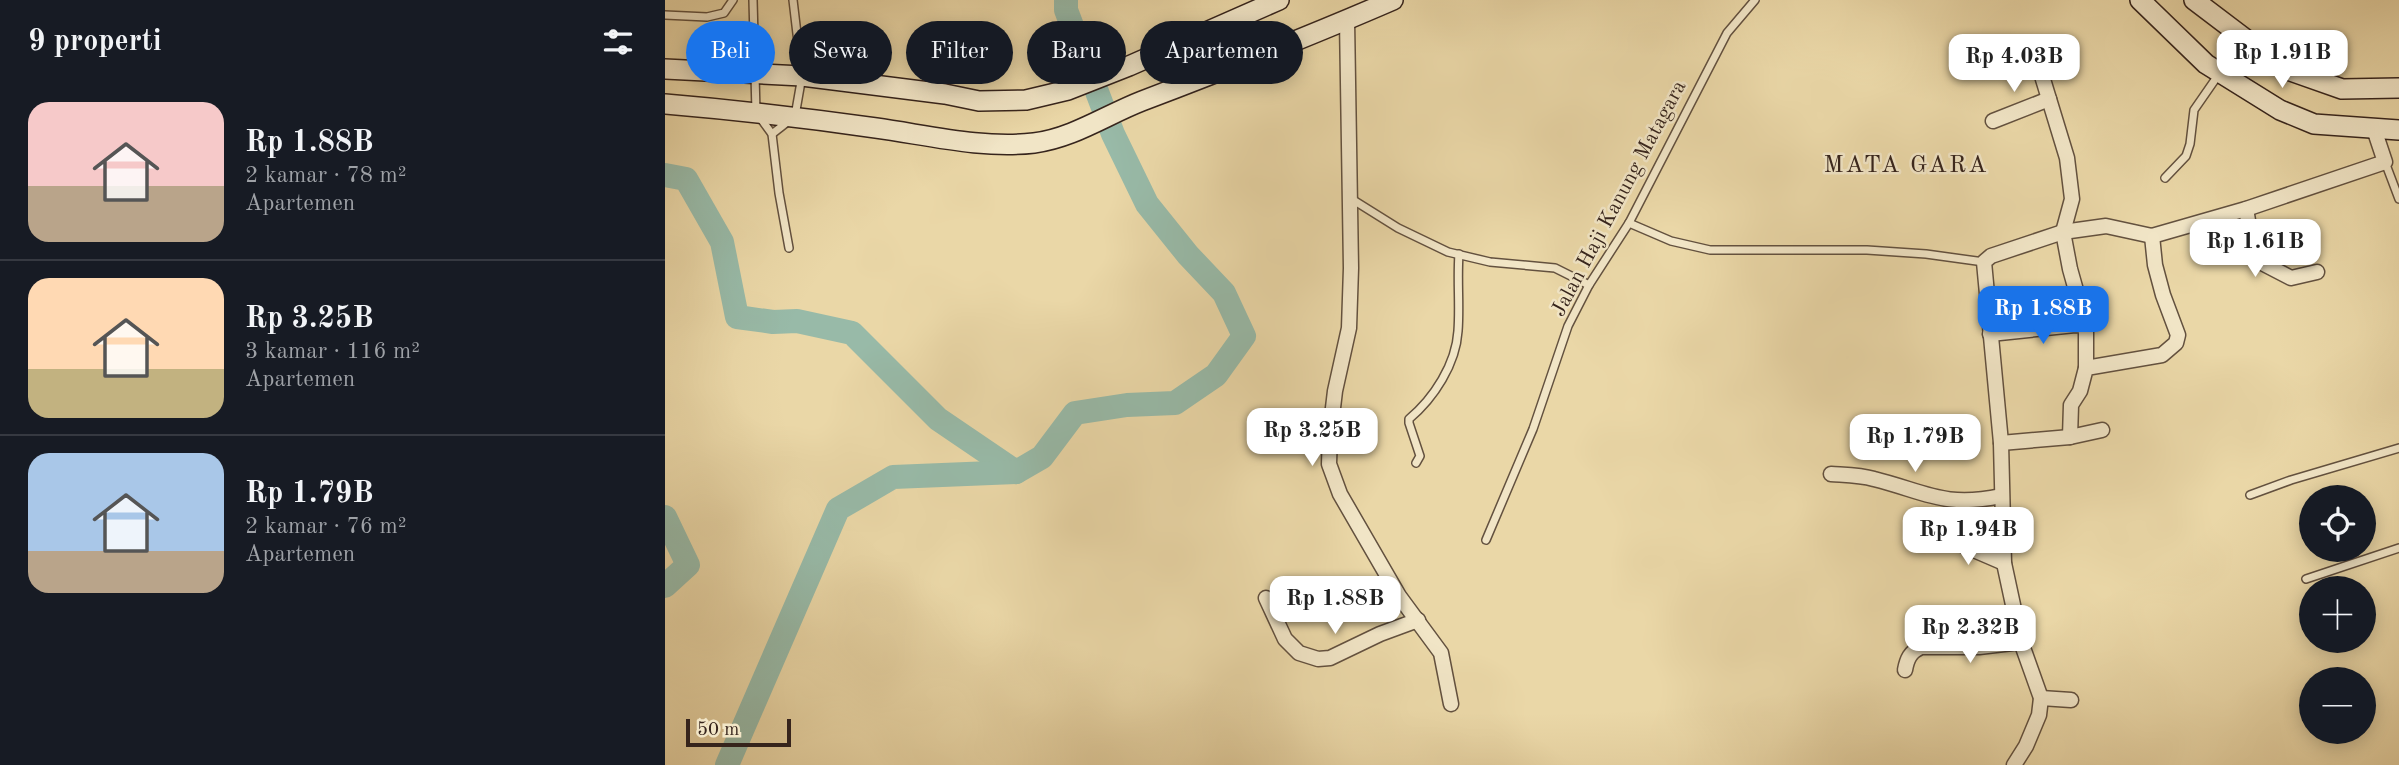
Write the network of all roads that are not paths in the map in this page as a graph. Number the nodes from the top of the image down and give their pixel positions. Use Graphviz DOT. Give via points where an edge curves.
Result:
graph roads {
  1 [pos="733,0"];
  2 [pos="753,0"];
  3 [pos="793,0"];
  4 [pos="1279,0"];
  5 [pos="1393,0"];
  6 [pos="1755,0"];
  7 [pos="2140,0"];
  8 [pos="2194,0"];
  9 [pos="665,15"];
  10 [pos="1347,20"];
  11 [pos="754,21"];
  12 [pos="795,21"];
  13 [pos="2035,53"];
  14 [pos="665,69"];
  15 [pos="686,70"];
  16 [pos="2219,74"];
  17 [pos="755,84"];
  18 [pos="801,84"];
  19 [pos="866,84"];
  20 [pos="2399,88"];
  21 [pos="2049,99"];
  22 [pos="665,104"];
  23 [pos="756,111"];
  24 [pos="795,116"];
  25 [pos="1993,121"];
  26 [pos="2374,129"];
  27 [pos="2399,130"];
  28 [pos="772,134"];
  29 [pos="2385,162"];
  30 [pos="2165,178"];
  31 [pos="1349,198"];
  32 [pos="2399,199"];
  33 [pos="2246,209"];
  34 [pos="1629,223"];
  35 [pos="2063,232"];
  36 [pos="2152,236"];
  37 [pos="789,248"];
  38 [pos="1459,254"];
  39 [pos="1984,262"];
  40 [pos="2317,272"];
  41 [pos="1589,285"];
  42 [pos="2086,326"];
  43 [pos="1990,334"];
  44 [pos="2086,368"];
  45 [pos="2102,430"];
  46 [pos="2070,437"];
  47 [pos="2001,443"];
  48 [pos="2399,448"];
  49 [pos="1416,463"];
  50 [pos="1831,474"];
  51 [pos="2250,495"];
  52 [pos="2001,496"];
  53 [pos="1946,538"];
  54 [pos="1486,540"];
  55 [pos="2399,548"];
  56 [pos="2004,563"];
  57 [pos="2315,576"];
  58 [pos="1266,598"];
  59 [pos="1419,620"];
  60 [pos="2021,642"];
  61 [pos="1905,670"];
  62 [pos="2041,698"];
  63 [pos="2071,700"];
  64 [pos="1451,704"];
  65 [pos="2014,765"];
  1 -- 9 [label="lane" via="724,13 706,17"];
  2 -- 11 [label="lane"];
  3 -- 12 [label="lane"];
  4 -- 19 [label="main road" via="1129,66 1068,90 1026,100 979,101"];
  5 -- 10 [label="main road"];
  6 -- 34 [label="lane, Jalan Haji Kanung Matagara" via="1727,33"];
  7 -- 16 [label="main road"];
  8 -- 20 [label="main road" via="2285,69 2342,89"];
  10 -- 24 [label="main road" via="1057,139 997,145"];
  10 -- 31 [label="street"];
  13 -- 21 [label="street"];
  14 -- 15 [label="main road"];
  16 -- 26 [label="main road" via="2314,124"];
  16 -- 30 [label="lane" via="2194,110 2186,156"];
  17 -- 23 [label="lane"];
  18 -- 24 [label="lane"];
  21 -- 25 [label="street"];
  21 -- 35 [label="street" via="2063,138 2072,188"];
  22 -- 23 [label="main road"];
  23 -- 24 [label="main road"];
  23 -- 28 [label="lane"];
  24 -- 28 [label="lane"];
  26 -- 27 [label="main road"];
  26 -- 29 [label="street"];
  28 -- 37 [label="lane"];
  29 -- 32 [label="lane"];
  29 -- 33 [label="street"];
  31 -- 38 [label="lane" via="1398,228"];
  31 -- 59 [label="street" via="1349,328 1335,391 1329,464 1352,515 1399,596"];
  33 -- 36 [label="street"];
  33 -- 40 [label="street" via="2253,249 2264,264 2291,278"];
  34 -- 39 [label="lane" via="1671,241 1710,250 1867,250"];
  34 -- 41 [label="lane, Jalan Haji Kanung Matagara"];
  35 -- 36 [label="street" via="2113,226"];
  35 -- 39 [label="street"];
  35 -- 42 [label="street"];
  36 -- 44 [label="street" via="2162,295 2178,335 2176,343 2162,355"];
  38 -- 41 [label="lane" via="1555,268"];
  38 -- 49 [label="lane" via="1454,355 1435,392 1409,419 1420,456"];
  39 -- 43 [label="street"];
  41 -- 54 [label="lane, Jalan Haji Kanung Matagara" via="1568,326 1533,429"];
  42 -- 43 [label="street"];
  42 -- 44 [label="street"];
  43 -- 47 [label="street"];
  44 -- 46 [label="street" via="2071,405"];
  45 -- 46 [label="street"];
  46 -- 47 [label="street"];
  47 -- 52 [label="street"];
  48 -- 51 [label="lane"];
  50 -- 52 [label="street" via="1873,478 1955,502"];
  52 -- 56 [label="street"];
  53 -- 56 [label="street"];
  55 -- 57 [label="lane"];
  56 -- 60 [label="street"];
  58 -- 59 [label="street" via="1285,639 1299,653 1318,659"];
  59 -- 64 [label="street" via="1441,653"];
  60 -- 61 [label="street" via="1921,647 1906,661"];
  60 -- 62 [label="street"];
  62 -- 63 [label="street"];
  62 -- 65 [label="street" via="2039,715"];
}
